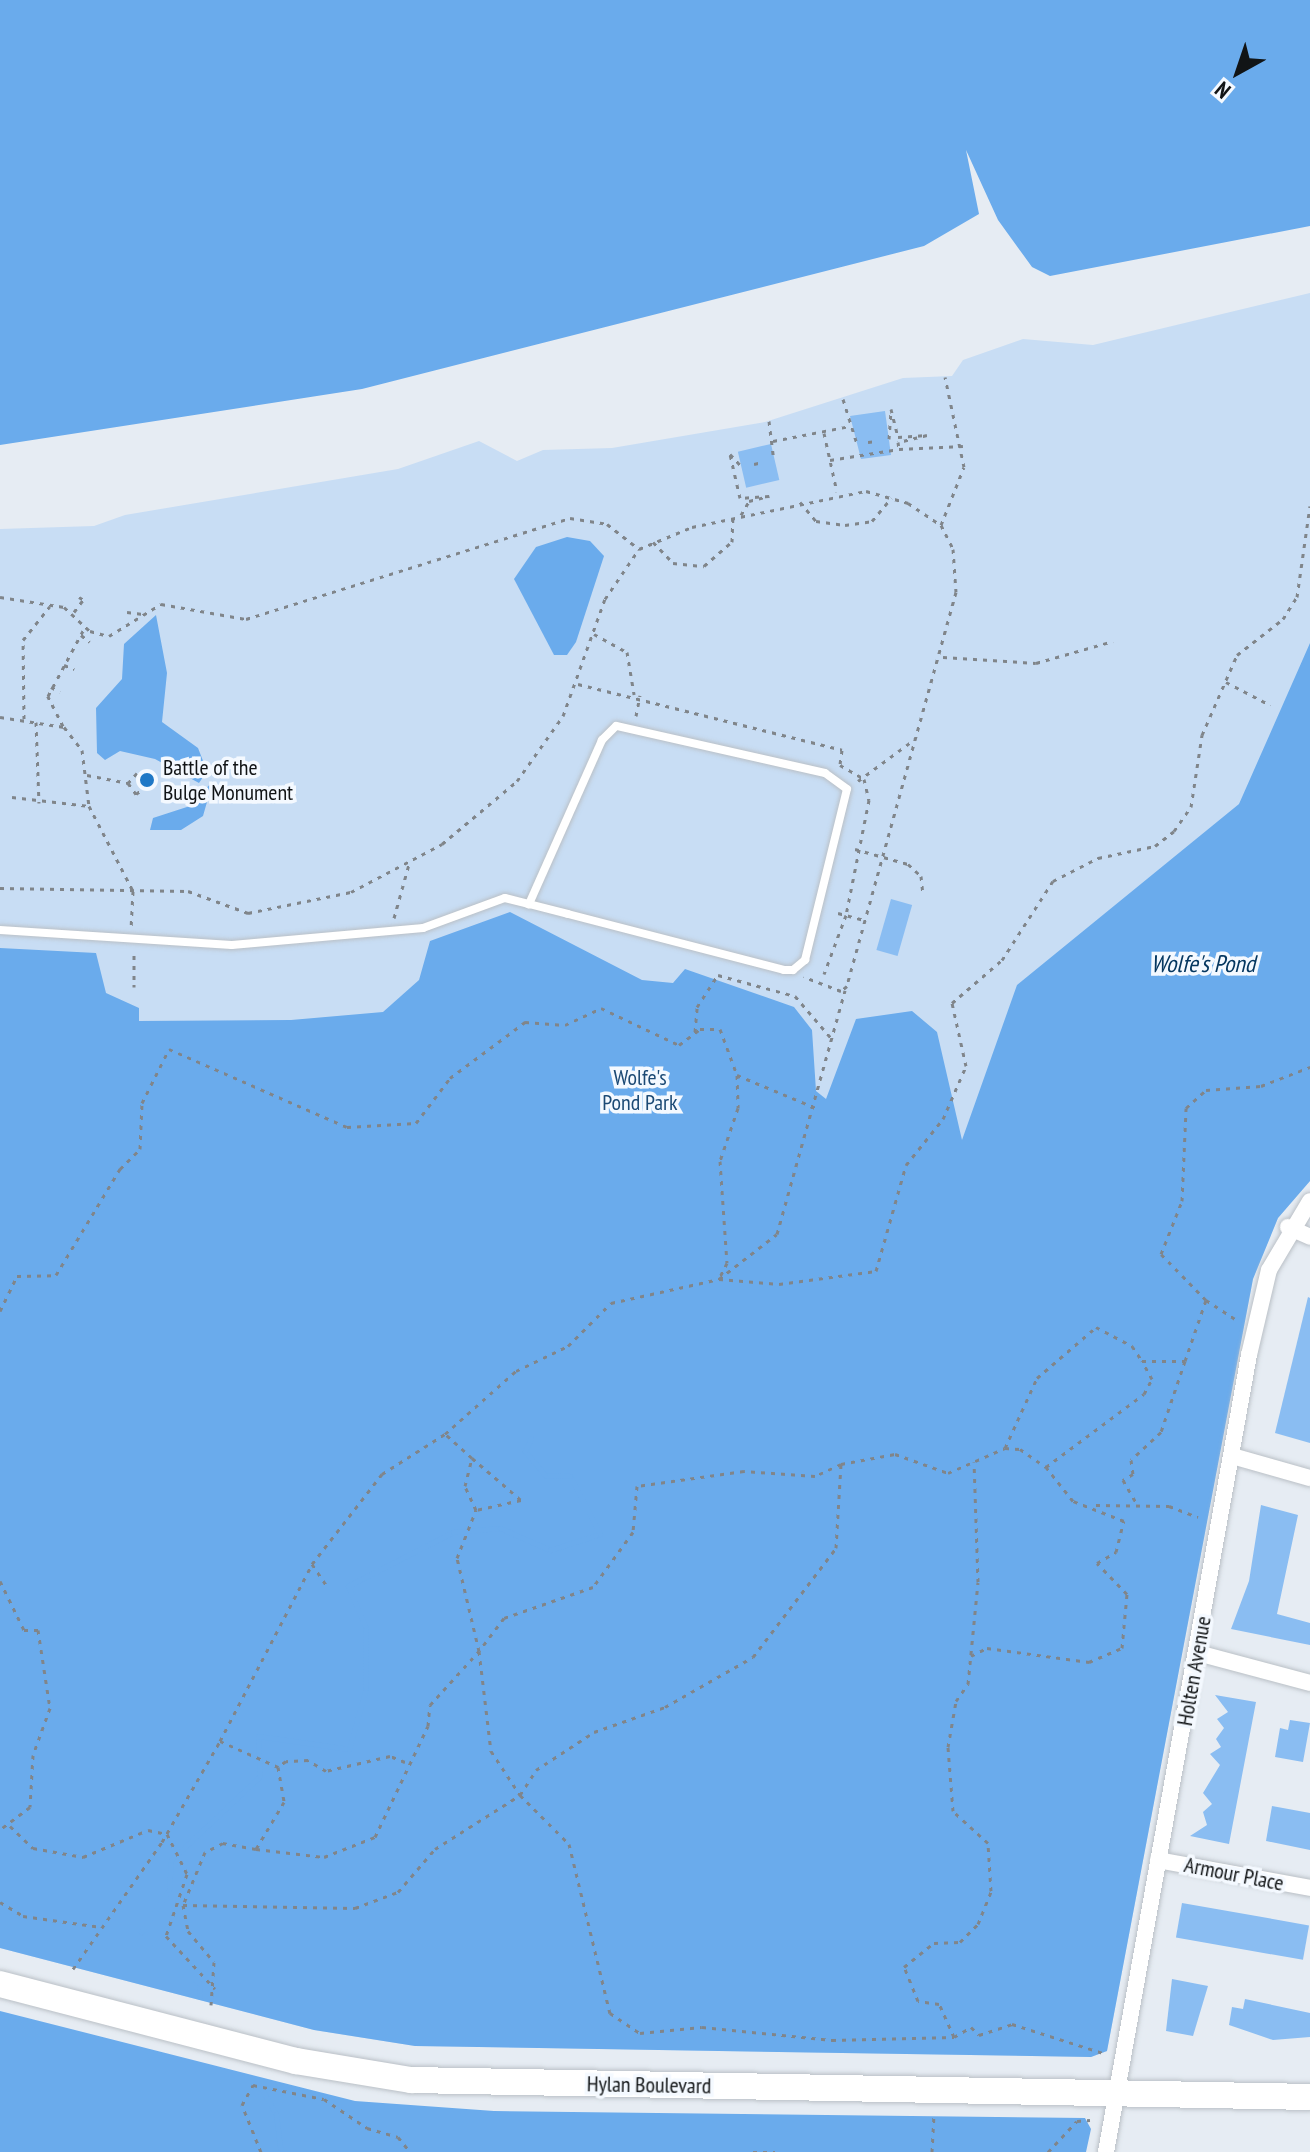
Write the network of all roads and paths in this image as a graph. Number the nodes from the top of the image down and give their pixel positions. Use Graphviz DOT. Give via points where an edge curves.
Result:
graph roads {
  1 [pos="945,377"];
  2 [pos="843,399"];
  3 [pos="769,421"];
  4 [pos="850,426"];
  5 [pos="824,432"];
  6 [pos="889,439"];
  7 [pos="773,441"];
  8 [pos="877,441"];
  9 [pos="868,442"];
  10 [pos="857,444"];
  11 [pos="963,446"];
  12 [pos="899,449"];
  13 [pos="774,459"];
  14 [pos="830,460"];
  15 [pos="763,462"];
  16 [pos="754,464"];
  17 [pos="742,467"];
  18 [pos="837,492"];
  19 [pos="891,498"];
  20 [pos="800,501"];
  21 [pos="1310,506"];
  22 [pos="741,515"];
  23 [pos="733,517"];
  24 [pos="941,525"];
  25 [pos="652,541"];
  26 [pos="639,549"];
  27 [pos="0,597"];
  28 [pos="83,600"];
  29 [pos="50,606"];
  30 [pos="74,612"];
  31 [pos="127,612"];
  32 [pos="143,614"];
  33 [pos="85,627"];
  34 [pos="594,634"];
  35 [pos="81,635"];
  36 [pos="1113,641"];
  37 [pos="90,642"];
  38 [pos="943,657"];
  39 [pos="64,665"];
  40 [pos="72,670"];
  41 [pos="1226,682"];
  42 [pos="578,684"];
  43 [pos="51,687"];
  44 [pos="60,692"];
  45 [pos="634,694"];
  46 [pos="640,695"];
  47 [pos="1270,705"];
  48 [pos="636,716"];
  49 [pos="0,717"];
  50 [pos="24,720"];
  51 [pos="36,722"];
  52 [pos="64,727"];
  53 [pos="916,738"];
  54 [pos="87,775"];
  55 [pos="862,776"];
  56 [pos="858,781"];
  57 [pos="128,783"];
  58 [pos="12,797"];
  59 [pos="39,803"];
  60 [pos="89,806"];
  61 [pos="855,849"];
  62 [pos="862,850"];
  63 [pos="883,855"];
  64 [pos="409,864"];
  65 [pos="0,888"];
  66 [pos="133,891"];
  67 [pos="923,894"];
  68 [pos="529,904"];
  69 [pos="132,909"];
  70 [pos="838,913"];
  71 [pos="846,915"];
  72 [pos="394,917"];
  73 [pos="866,920"];
  74 [pos="0,930"];
  75 [pos="134,955"];
  76 [pos="793,970"];
  77 [pos="824,974"];
  78 [pos="134,987"];
  79 [pos="845,990"];
  80 [pos="695,1032"];
  81 [pos="834,1040"];
  82 [pos="1310,1067"];
  83 [pos="737,1075"];
  84 [pos="816,1108"];
  85 [pos="1310,1201"];
  86 [pos="1288,1227"];
  87 [pos="1310,1237"];
  88 [pos="719,1279"];
  89 [pos="1206,1300"];
  90 [pos="0,1311"];
  91 [pos="1237,1320"];
  92 [pos="1142,1361"];
  93 [pos="1185,1361"];
  94 [pos="445,1434"];
  95 [pos="1005,1448"];
  96 [pos="1232,1456"];
  97 [pos="472,1458"];
  98 [pos="974,1461"];
  99 [pos="841,1464"];
  100 [pos="1046,1467"];
  101 [pos="1310,1478"];
  102 [pos="1137,1504"];
  103 [pos="1096,1505"];
  104 [pos="476,1510"];
  105 [pos="1198,1517"];
  106 [pos="312,1564"];
  107 [pos="0,1581"];
  108 [pos="327,1586"];
  109 [pos="479,1651"];
  110 [pos="1198,1653"];
  111 [pos="971,1656"];
  112 [pos="1310,1683"];
  113 [pos="220,1741"];
  114 [pos="405,1762"];
  115 [pos="278,1767"];
  116 [pos="520,1795"];
  117 [pos="10,1826"];
  118 [pos="0,1830"];
  119 [pos="167,1834"];
  120 [pos="256,1849"];
  121 [pos="1158,1860"];
  122 [pos="1310,1888"];
  123 [pos="0,1902"];
  124 [pos="183,1905"];
  125 [pos="101,1927"];
  126 [pos="73,1969"];
  127 [pos="0,1984"];
  128 [pos="215,1989"];
  129 [pos="211,2005"];
  130 [pos="954,2037"];
  131 [pos="1103,2053"];
  132 [pos="935,2089"];
  133 [pos="1117,2092"];
  134 [pos="1310,2097"];
  135 [pos="1090,2120"];
  136 [pos="261,2152"];
  137 [pos="410,2152"];
  138 [pos="753,2152"];
  139 [pos="775,2152"];
  140 [pos="932,2152"];
  141 [pos="1048,2152"];
  142 [pos="1106,2152"];
  1 -- 11 [label="path"];
  2 -- 4 [label="path"];
  3 -- 7 [label="path"];
  4 -- 5 [label="path"];
  4 -- 10 [label="path"];
  5 -- 7 [label="path"];
  5 -- 14 [label="path"];
  6 -- 12 [label="path" via="886,409 898,437 926,432 898,442"];
  7 -- 13 [label="path"];
  8 -- 9 [label="path"];
  11 -- 12 [label="path"];
  11 -- 24 [label="path" via="959,487"];
  12 -- 14 [label="path"];
  14 -- 18 [label="path"];
  15 -- 16 [label="path"];
  17 -- 22 [label="path" via="730,454 740,498 769,496 749,501"];
  18 -- 19 [label="path"];
  18 -- 20 [label="path"];
  19 -- 20 [label="path" via="872,521 845,525 816,521"];
  19 -- 24 [label="path"];
  20 -- 22 [label="path"];
  21 -- 41 [label="path" via="1297,597 1283,619 1237,655"];
  22 -- 23 [label="path"];
  23 -- 25 [label="path"];
  23 -- 25 [label="path" via="729,548 704,566 666,560"];
  24 -- 38 [label="path" via="957,573"];
  25 -- 26 [label="path"];
  26 -- 32 [label="path" via="607,524 570,518 246,619 229,621 168,602"];
  26 -- 34 [label="path" via="614,579"];
  27 -- 29 [label="path"];
  28 -- 30 [label="path"];
  29 -- 30 [label="path"];
  29 -- 50 [label="path" via="23,640"];
  30 -- 33 [label="path"];
  31 -- 32 [label="path"];
  32 -- 33 [label="path" via="109,636"];
  33 -- 35 [label="path"];
  34 -- 42 [label="path"];
  34 -- 45 [label="path" via="627,652"];
  35 -- 37 [label="path"];
  35 -- 39 [label="path"];
  36 -- 38 [label="path" via="1036,663"];
  38 -- 53 [label="path"];
  39 -- 40 [label="path"];
  39 -- 43 [label="path"];
  41 -- 47 [label="path"];
  41 -- 88 [label="path" via="1202,735 1191,807 1174,831 1155,846 1098,858 1053,881 1002,960 952,1003 966,1066 943,1119 906,1165 876,1271 779,1284"];
  42 -- 45 [label="path"];
  42 -- 64 [label="path" via="517,781"];
  43 -- 44 [label="path"];
  43 -- 52 [label="path" via="50,707"];
  45 -- 46 [label="path"];
  46 -- 48 [label="path"];
  46 -- 55 [label="path" via="840,749 841,766"];
  49 -- 50 [label="path"];
  50 -- 51 [label="path"];
  51 -- 52 [label="path"];
  51 -- 59 [label="path"];
  52 -- 54 [label="path" via="82,750"];
  53 -- 55 [label="path"];
  53 -- 63 [label="path"];
  54 -- 57 [label="path"];
  54 -- 60 [label="path"];
  55 -- 56 [label="path"];
  55 -- 62 [label="path" via="869,800"];
  57 -- 57 [label="path" via="141,794 150,784 137,773"];
  58 -- 59 [label="path"];
  59 -- 60 [label="path"];
  60 -- 66 [label="path"];
  61 -- 62 [label="path"];
  62 -- 63 [label="path"];
  62 -- 71 [label="path" via="843,903"];
  63 -- 67 [label="path" via="916,870"];
  63 -- 73 [label="path"];
  64 -- 66 [label="path" via="351,892 279,911 248,913 188,891"];
  64 -- 72 [label="path"];
  65 -- 66 [label="path"];
  66 -- 69 [label="path"];
  68 -- 74 [label="lane" via="489,900 393,933 232,945"];
  68 -- 76 [label="lane"];
  68 -- 76 [label="lane" via="602,740 623,724 649,728 825,773 847,789 805,960"];
  70 -- 71 [label="path"];
  71 -- 73 [label="path"];
  71 -- 77 [label="path"];
  73 -- 79 [label="path"];
  75 -- 78 [label="path"];
  76 -- 79 [label="path"];
  79 -- 81 [label="path"];
  80 -- 81 [label="path" via="697,1007 718,975 795,996"];
  80 -- 83 [label="path" via="720,1029"];
  80 -- 90 [label="path" via="679,1045 601,1008 565,1025 525,1022 450,1078 416,1123 347,1127 169,1049 142,1103 140,1149 120,1169 56,1275 17,1276"];
  81 -- 84 [label="path"];
  82 -- 89 [label="path" via="1261,1086 1206,1090 1186,1108 1182,1201 1161,1254"];
  83 -- 84 [label="path"];
  83 -- 88 [label="path" via="738,1108 717,1189 727,1263"];
  84 -- 88 [label="path" via="777,1234"];
  85 -- 86 [label="street, Holten Avenue"];
  86 -- 87 [label="street"];
  86 -- 96 [label="street, Holten Avenue" via="1269,1270"];
  88 -- 94 [label="path" via="611,1303 568,1346 516,1371"];
  89 -- 91 [label="path"];
  89 -- 93 [label="path"];
  92 -- 93 [label="path"];
  92 -- 95 [label="path" via="1132,1346 1096,1327 1037,1378"];
  92 -- 100 [label="path" via="1152,1379 1144,1394"];
  93 -- 102 [label="path" via="1161,1432 1131,1460 1133,1474 1123,1480"];
  94 -- 97 [label="path"];
  94 -- 106 [label="path" via="382,1474"];
  95 -- 98 [label="path"];
  95 -- 100 [label="path" via="1020,1449"];
  96 -- 101 [label="street"];
  96 -- 110 [label="street, Holten Avenue"];
  97 -- 104 [label="path" via="465,1486"];
  97 -- 104 [label="path" via="521,1500"];
  98 -- 99 [label="path" via="948,1473 895,1454"];
  98 -- 111 [label="path" via="978,1582"];
  99 -- 109 [label="path" via="815,1476 744,1471 637,1486 633,1532 593,1587 504,1618"];
  99 -- 116 [label="path" via="836,1548 753,1657 665,1707 594,1732 536,1770"];
  100 -- 103 [label="path" via="1073,1501"];
  102 -- 103 [label="path"];
  102 -- 105 [label="path"];
  103 -- 111 [label="path" via="1126,1526 1116,1552 1097,1563 1127,1594 1122,1648 1089,1662 987,1648"];
  104 -- 109 [label="path" via="457,1558"];
  106 -- 108 [label="path"];
  106 -- 113 [label="path"];
  107 -- 117 [label="path" via="24,1630 38,1630 49,1681 30,1807"];
  109 -- 114 [label="path" via="430,1705 428,1726"];
  109 -- 116 [label="path" via="491,1751"];
  110 -- 112 [label="street"];
  110 -- 121 [label="street, Holten Avenue"];
  111 -- 130 [label="path" via="950,1728 949,1782 953,1811 988,1843 991,1891 978,1924 960,1942 934,1943 904,1967 918,2001 939,2004"];
  113 -- 115 [label="path"];
  113 -- 119 [label="path"];
  114 -- 115 [label="path" via="390,1756 326,1771 308,1760"];
  114 -- 120 [label="path" via="391,1814 362,1847 324,1857"];
  115 -- 120 [label="path" via="284,1802"];
  116 -- 124 [label="path" via="435,1849 398,1892 355,1908"];
  116 -- 130 [label="path" via="569,1844 610,2013 640,2033 702,2027 832,2040"];
  117 -- 118 [label="path"];
  117 -- 119 [label="path" via="33,1848 83,1857 148,1830"];
  119 -- 125 [label="path"];
  119 -- 128 [label="path" via="187,1874 166,1936"];
  120 -- 124 [label="path" via="223,1843 205,1852"];
  121 -- 122 [label="street, Armour Place"];
  121 -- 133 [label="street, Holten Avenue"];
  123 -- 125 [label="path" via="23,1916"];
  124 -- 128 [label="path" via="188,1931 214,1962"];
  125 -- 126 [label="path"];
  127 -- 132 [label="main road, Hylan Boulevard" via="296,2061 411,2080"];
  128 -- 129 [label="path"];
  130 -- 131 [label="path" via="971,2027 979,2035 1012,2024"];
  132 -- 133 [label="main road, Hylan Boulevard"];
  132 -- 140 [label="path"];
  133 -- 134 [label="main road, Hylan Boulevard"];
  133 -- 142 [label="street, Holten Avenue"];
  135 -- 141 [label="path" via="1077,2121"];
  136 -- 137 [label="path" via="242,2105 253,2085 324,2099 367,2128 398,2137"];
  138 -- 139 [label="path"];
}
